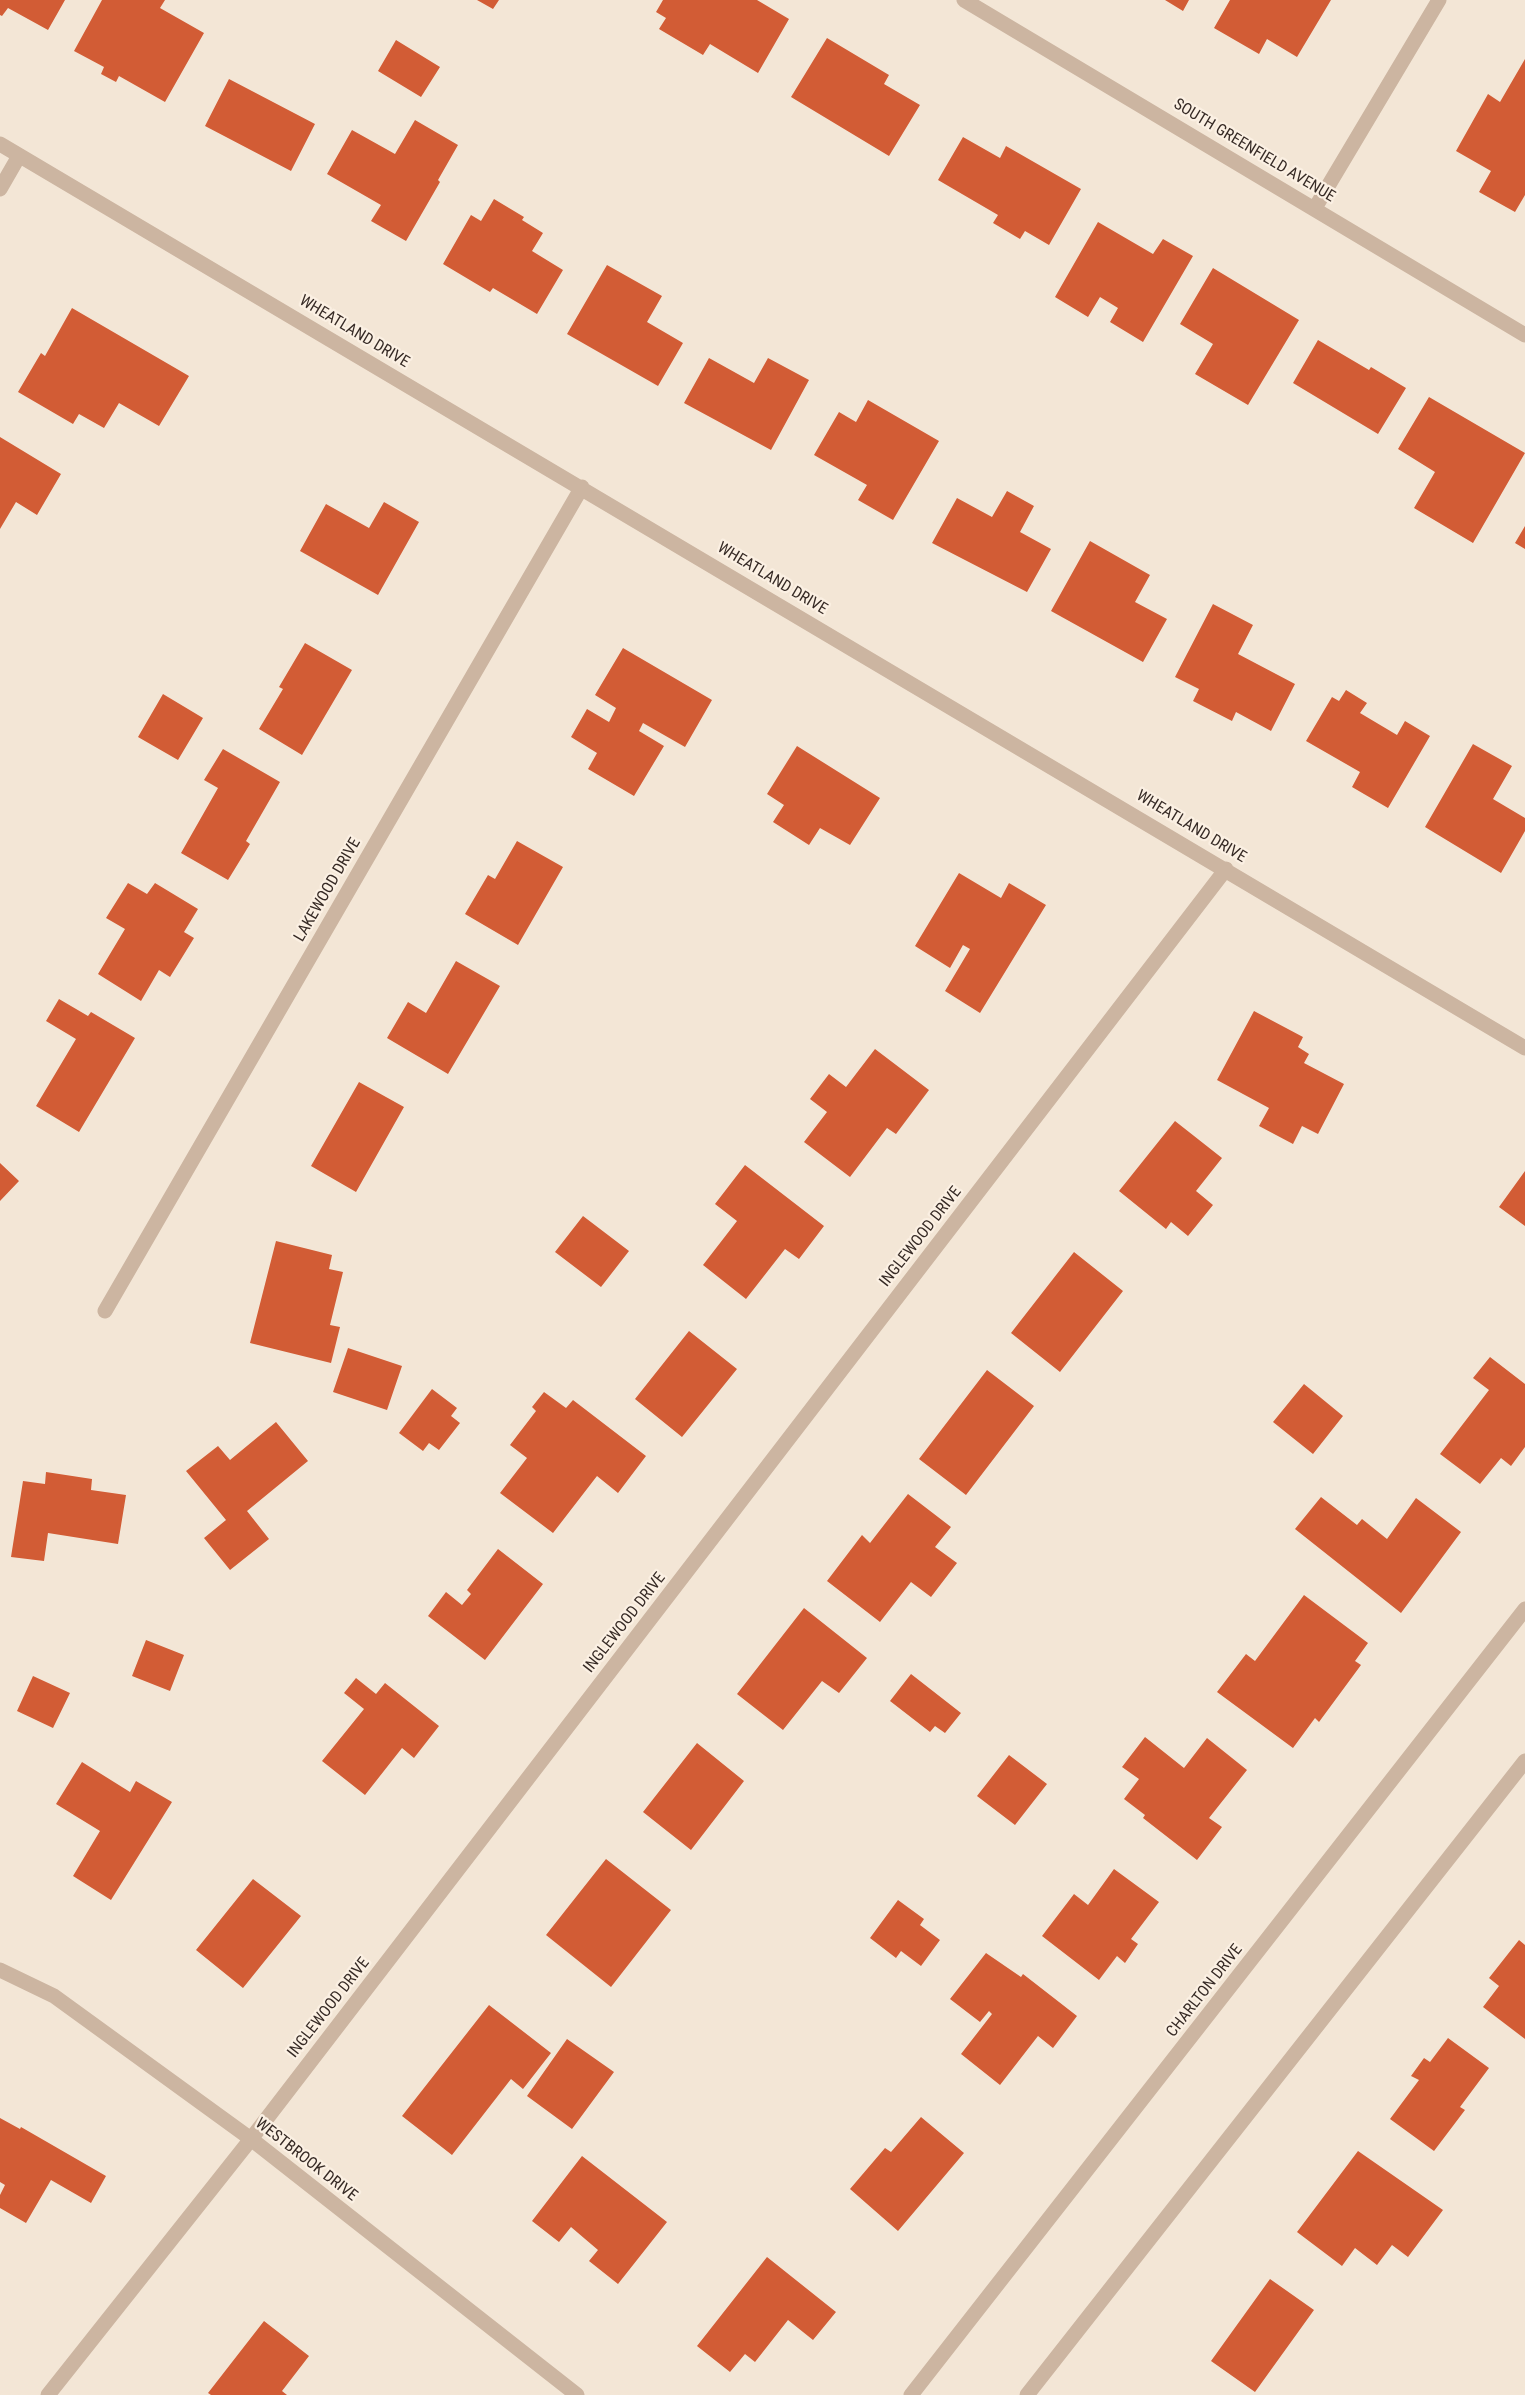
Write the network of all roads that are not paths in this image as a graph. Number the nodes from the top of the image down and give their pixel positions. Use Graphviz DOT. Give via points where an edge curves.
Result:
graph roads {
  1 [pos="964,0"];
  2 [pos="1439,0"];
  3 [pos="0,144"];
  4 [pos="20,156"];
  5 [pos="0,189"];
  6 [pos="1315,208"];
  7 [pos="1525,335"];
  8 [pos="582,487"];
  9 [pos="1226,869"];
  10 [pos="1525,1048"];
  11 [pos="105,1311"];
  12 [pos="1525,1609"];
  13 [pos="1525,1761"];
  14 [pos="0,1970"];
  15 [pos="251,2139"];
  16 [pos="48,2395"];
  17 [pos="577,2395"];
  18 [pos="911,2395"];
  19 [pos="1027,2395"];
  1 -- 6 [label="street, SOUTH GREENFIELD AVENUE"];
  2 -- 6 [label="street"];
  3 -- 4 [label="street, WHEATLAND DRIVE"];
  4 -- 5 [label="street"];
  4 -- 8 [label="street, WHEATLAND DRIVE"];
  6 -- 7 [label="street, SOUTH GREENFIELD AVENUE"];
  8 -- 9 [label="street, WHEATLAND DRIVE"];
  8 -- 11 [label="street, LAKEWOOD DRIVE"];
  9 -- 10 [label="street, WHEATLAND DRIVE"];
  9 -- 15 [label="street, INGLEWOOD DRIVE"];
  12 -- 18 [label="street, CHARLTON DRIVE"];
  13 -- 19 [label="street"];
  14 -- 15 [label="street, WESTBROOK DRIVE" via="54,1996"];
  15 -- 16 [label="street, INGLEWOOD DRIVE"];
  15 -- 17 [label="street, WESTBROOK DRIVE"];
}
